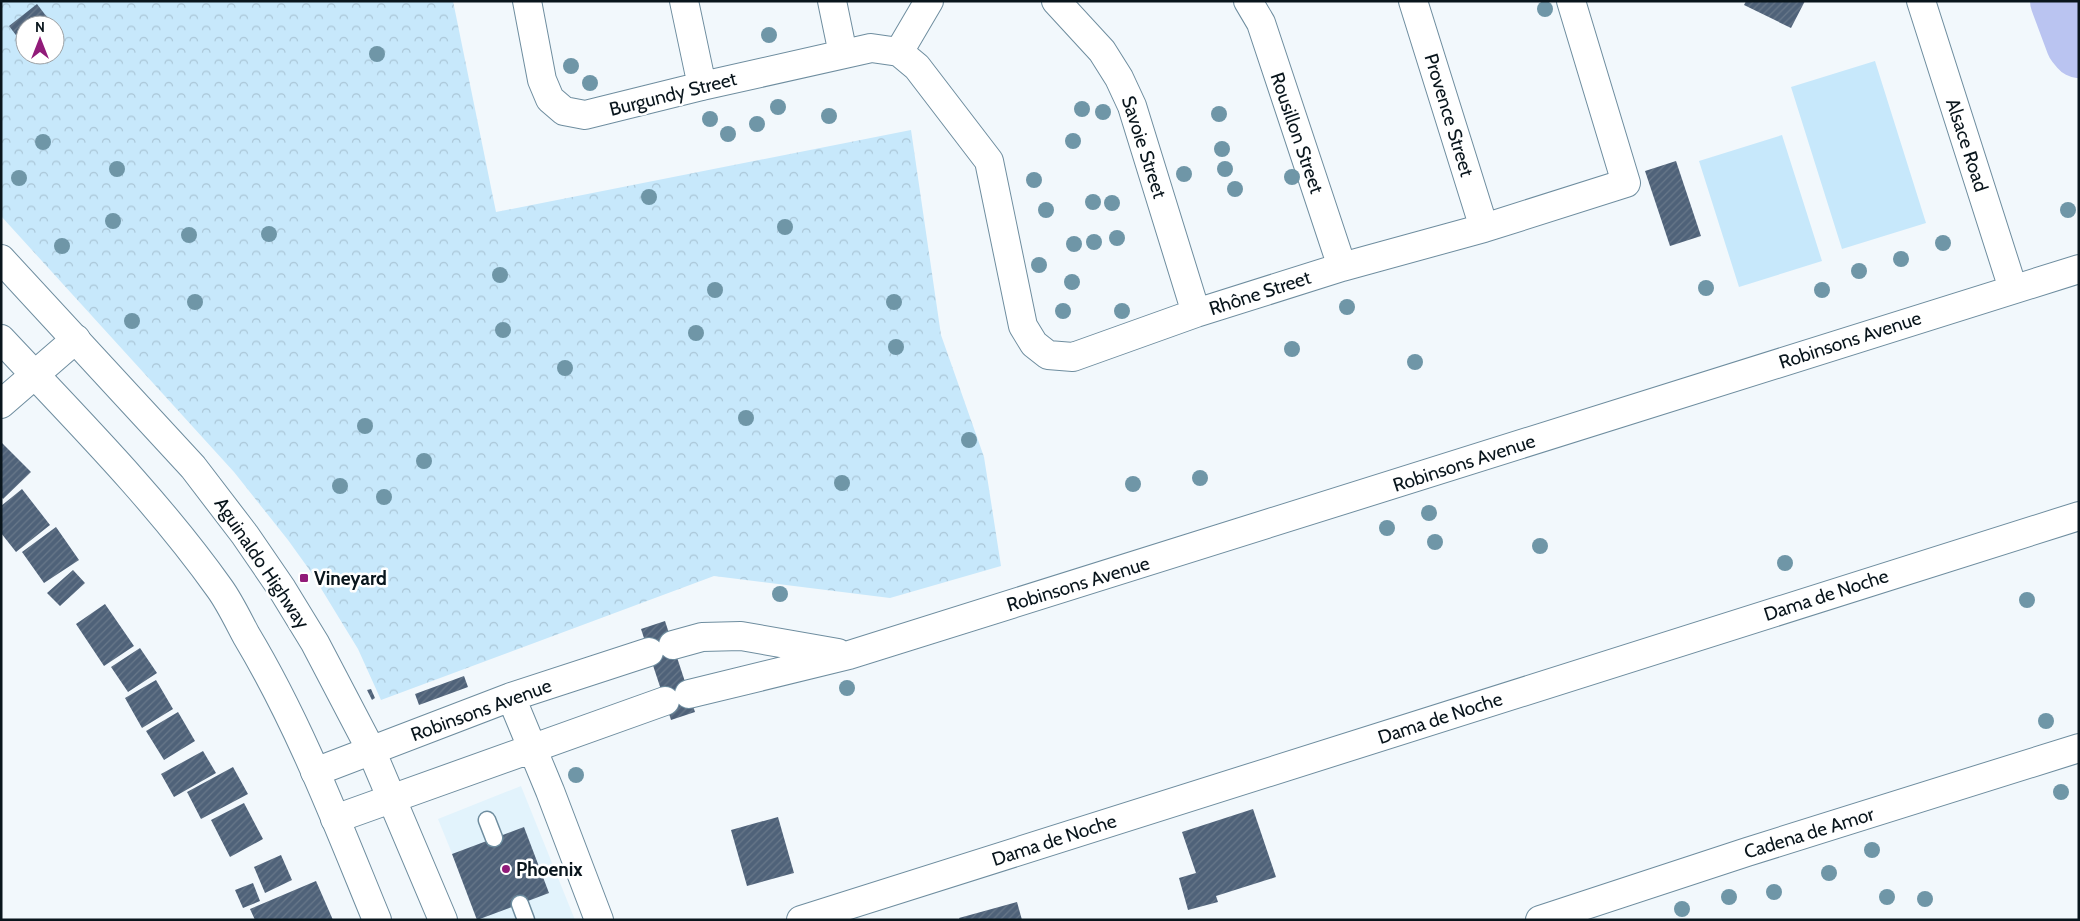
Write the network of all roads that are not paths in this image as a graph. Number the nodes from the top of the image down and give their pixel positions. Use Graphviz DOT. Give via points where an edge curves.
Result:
graph roads {
  1 [pos="527,1"];
  2 [pos="684,1"];
  3 [pos="832,1"];
  4 [pos="929,1"];
  5 [pos="1056,1"];
  6 [pos="1248,1"];
  7 [pos="1413,1"];
  8 [pos="1572,1"];
  9 [pos="1921,1"];
  10 [pos="899,52"];
  11 [pos="843,54"];
  12 [pos="702,86"];
  13 [pos="1484,228"];
  14 [pos="1,259"];
  15 [pos="1342,267"];
  16 [pos="2079,269"];
  17 [pos="2013,288"];
  18 [pos="1196,313"];
  19 [pos="1,339"];
  20 [pos="76,339"];
  21 [pos="36,375"];
  22 [pos="1,404"];
  23 [pos="2079,516"];
  24 [pos="849,655"];
  25 [pos="511,697"];
  26 [pos="531,748"];
  27 [pos="2079,748"];
  28 [pos="370,750"];
  29 [pos="315,772"];
  30 [pos="392,799"];
  31 [pos="335,819"];
  32 [pos="487,820"];
  33 [pos="494,838"];
  34 [pos="520,904"];
  35 [pos="377,920"];
  36 [pos="443,920"];
  37 [pos="526,920"];
  38 [pos="599,920"];
  39 [pos="801,920"];
  40 [pos="1540,920"];
  1 -- 12 [label="main road, Burgundy Street" via="542,80 550,99 564,111 585,115"];
  2 -- 12 [label="main road"];
  3 -- 11 [label="main road"];
  4 -- 10 [label="main road"];
  5 -- 18 [label="main road, Savoie Street" via="1102,51 1132,106"];
  6 -- 15 [label="main road, Rousillon Street" via="1260,23"];
  7 -- 13 [label="main road, Provence Street"];
  8 -- 13 [label="main road, Rhône Street" via="1626,183"];
  9 -- 17 [label="main road, Alsace Road"];
  10 -- 11 [label="main road, Burgundy Street" via="871,48"];
  10 -- 18 [label="main road, Rhône Street" via="917,67 989,161 1023,326 1034,344 1048,355 1073,357"];
  11 -- 12 [label="main road, Burgundy Street"];
  13 -- 15 [label="main road, Rhône Street"];
  14 -- 20 [label="main road, Aguinaldo Highway"];
  15 -- 18 [label="main road, Rhône Street"];
  16 -- 17 [label="main road, Robinsons Avenue"];
  17 -- 24 [label="main road, Robinsons Avenue"];
  19 -- 21 [label="main road"];
  20 -- 21 [label="main road"];
  20 -- 28 [label="main road, Aguinaldo Highway" via="193,467 245,535 315,643"];
  21 -- 22 [label="main road"];
  21 -- 29 [label="main road" via="170,522 221,591 265,666"];
  23 -- 39 [label="main road, Dama de Noche"];
  24 -- 25 [label="main road, Robinsons Avenue" via="741,636 702,637"];
  24 -- 26 [label="main road, Robinsons Avenue" via="677,697"];
  25 -- 26 [label="main road"];
  25 -- 28 [label="main road, Robinsons Avenue"];
  26 -- 30 [label="main road, Robinsons Avenue"];
  26 -- 38 [label="main road"];
  27 -- 40 [label="main road, Cadena de Amor"];
  28 -- 29 [label="main road, Robinsons Avenue"];
  28 -- 30 [label="main road, Aguinaldo Highway"];
  29 -- 31 [label="main road"];
  30 -- 31 [label="main road, Robinsons Avenue"];
  30 -- 36 [label="main road, Aguinaldo Highway"];
  31 -- 35 [label="main road"];
  32 -- 33 [label="lane"];
  34 -- 37 [label="lane"];
}
